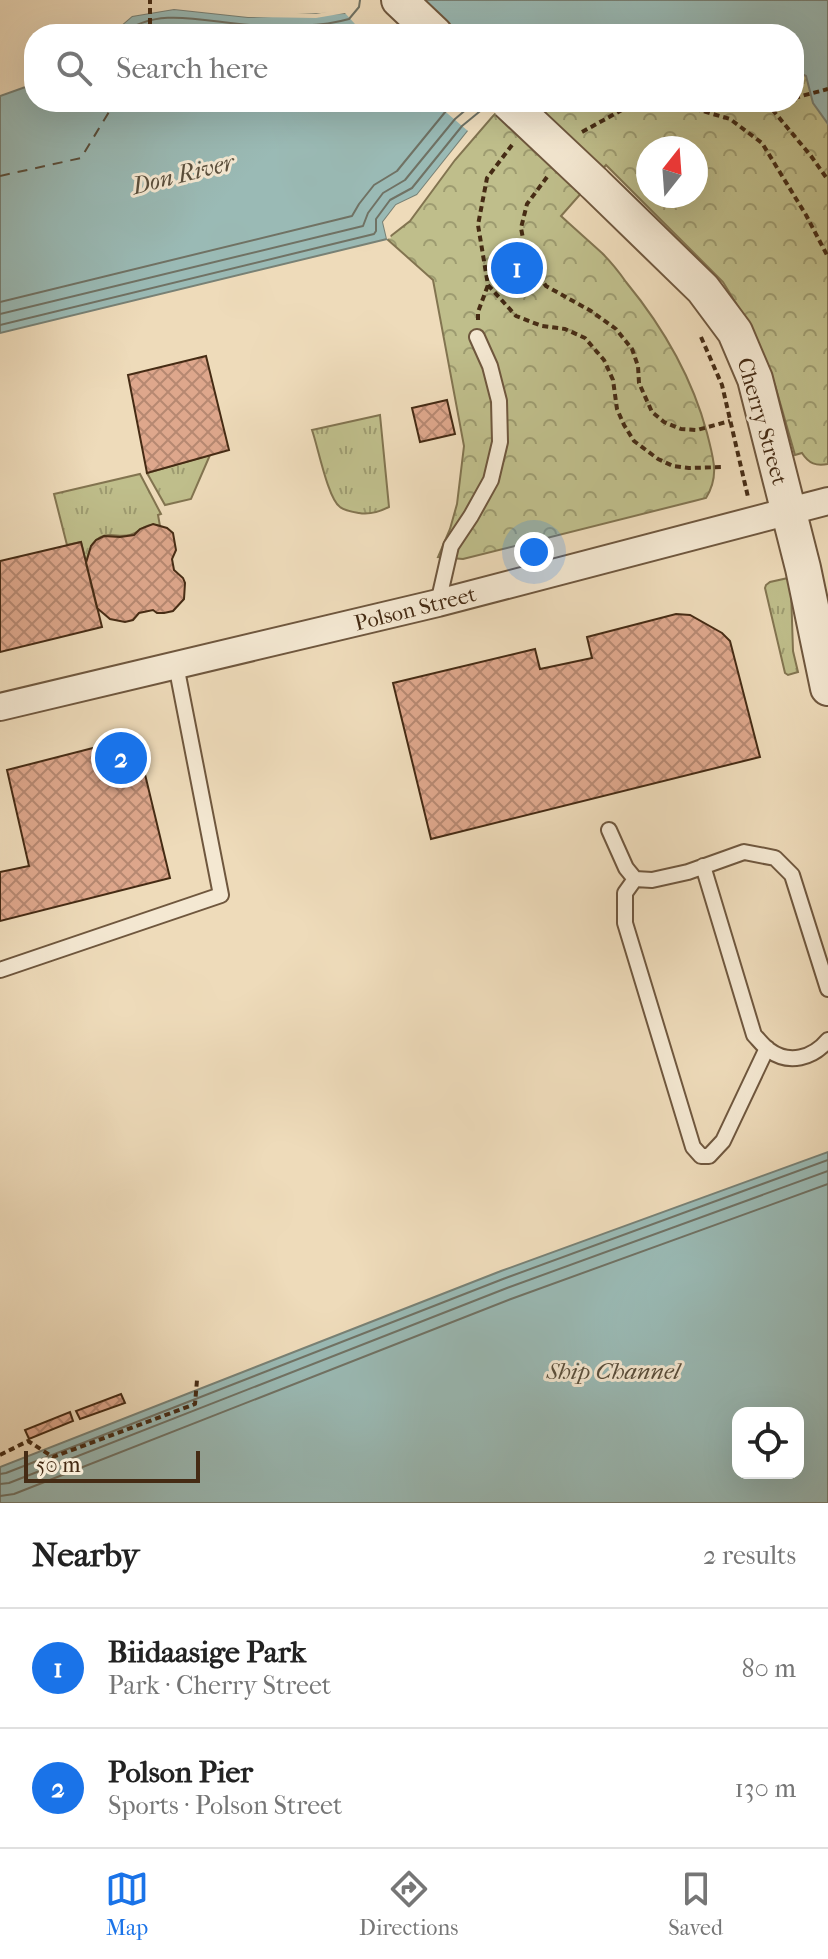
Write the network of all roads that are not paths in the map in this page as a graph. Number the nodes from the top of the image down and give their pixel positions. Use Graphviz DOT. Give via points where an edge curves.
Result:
graph roads {
  1 [pos="399,0"];
  2 [pos="424,24"];
  3 [pos="519,112"];
  4 [pos="477,337"];
  5 [pos="828,501"];
  6 [pos="789,510"];
  7 [pos="438,603"];
  8 [pos="176,665"];
  9 [pos="828,688"];
  10 [pos="0,707"];
  11 [pos="609,830"];
  12 [pos="703,866"];
  13 [pos="635,879"];
  14 [pos="0,970"];
  15 [pos="828,989"];
  16 [pos="828,1040"];
  17 [pos="767,1048"];
  1 -- 2 [label="street"];
  3 -- 6 [label="street, Cherry Street, bridge" via="703,289 735,332 755,379"];
  4 -- 7 [label="lane" via="499,401 500,442 491,480 451,546"];
  5 -- 6 [label="street, Polson Street"];
  6 -- 7 [label="street, Polson Street"];
  6 -- 9 [label="street, Cherry Street"];
  7 -- 8 [label="street, Polson Street"];
  8 -- 10 [label="street, Polson Street"];
  8 -- 14 [label="lane" via="221,895"];
  11 -- 13 [label="lane"];
  12 -- 13 [label="lane" via="652,880"];
  12 -- 15 [label="lane" via="744,852 775,858 792,875"];
  12 -- 17 [label="lane" via="754,1035"];
  13 -- 17 [label="lane" via="625,893 625,923 693,1147 701,1156 709,1156 723,1141"];
  16 -- 17 [label="lane" via="811,1056 787,1058"];
}
